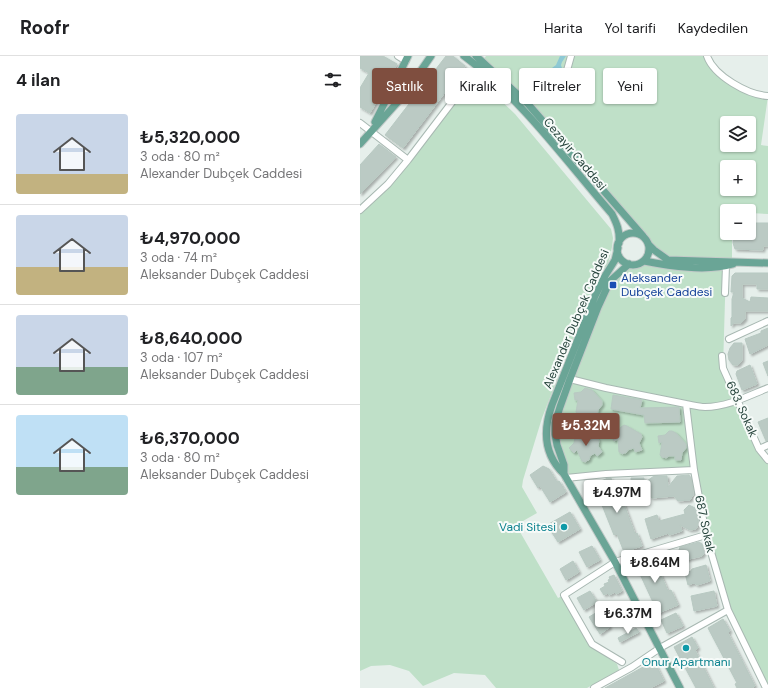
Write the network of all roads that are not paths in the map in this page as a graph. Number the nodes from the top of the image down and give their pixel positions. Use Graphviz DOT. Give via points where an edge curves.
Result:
graph roads {
  1 [pos="398,56"];
  2 [pos="431,56"];
  3 [pos="464,56"];
  4 [pos="476,56"];
  5 [pos="570,56"];
  6 [pos="707,56"];
  7 [pos="407,58"];
  8 [pos="482,65"];
  9 [pos="567,68"];
  10 [pos="768,96"];
  11 [pos="451,104"];
  12 [pos="360,123"];
  13 [pos="371,131"];
  14 [pos="360,144"];
  15 [pos="408,160"];
  16 [pos="360,210"];
  17 [pos="642,236"];
  18 [pos="618,245"];
  19 [pos="649,245"];
  20 [pos="644,261"];
  21 [pos="768,263"];
  22 [pos="629,264"];
  23 [pos="682,264"];
  24 [pos="723,265"];
  25 [pos="725,293"];
  26 [pos="768,321"];
  27 [pos="729,339"];
  28 [pos="722,356"];
  29 [pos="570,379"];
  30 [pos="768,388"];
  31 [pos="738,400"];
  32 [pos="686,404"];
  33 [pos="768,446"];
  34 [pos="759,449"];
  35 [pos="768,460"];
  36 [pos="694,470"];
  37 [pos="565,476"];
  38 [pos="706,535"];
  39 [pos="615,562"];
  40 [pos="728,610"];
  41 [pos="660,648"];
  42 [pos="622,662"];
  43 [pos="594,688"];
  44 [pos="680,688"];
  45 [pos="766,688"];
  1 -- 7 [label="street"];
  2 -- 13 [label="main road" via="404,95"];
  3 -- 8 [label="main road, Cezayir Caddesi"];
  4 -- 8 [label="main road, Cezayir Caddesi"];
  5 -- 9 [label="street"];
  6 -- 10 [label="street" via="716,70 732,83 761,96"];
  7 -- 13 [label="main road"];
  8 -- 17 [label="main road, Cezayir Caddesi" via="528,104"];
  8 -- 18 [label="main road, Cezayir Caddesi" via="612,214 620,234"];
  11 -- 15 [label="street"];
  12 -- 13 [label="street"];
  13 -- 14 [label="main road"];
  13 -- 15 [label="street"];
  15 -- 16 [label="street" via="388,184"];
  17 -- 18 [label="main road" via="630,234"];
  17 -- 19 [label="main road"];
  18 -- 22 [label="main road" via="620,258"];
  18 -- 37 [label="main road, Alexander Dubçek Caddesi" via="615,260 595,296 547,419 546,435 549,448 558,468"];
  19 -- 20 [label="main road" via="649,252"];
  19 -- 23 [label="main road" via="668,260"];
  20 -- 22 [label="main road"];
  20 -- 23 [label="main road"];
  21 -- 24 [label="main road"];
  22 -- 29 [label="main road, Alexander Dubçek Caddesi" via="610,281"];
  23 -- 24 [label="main road"];
  24 -- 25 [label="street"];
  26 -- 27 [label="street"];
  28 -- 31 [label="street, 683. Sokak" via="723,368"];
  29 -- 32 [label="street"];
  29 -- 37 [label="main road, Alexander Dubçek Caddesi" via="555,434"];
  30 -- 31 [label="street"];
  31 -- 32 [label="street" via="704,407"];
  31 -- 34 [label="street, 683. Sokak"];
  32 -- 36 [label="street, 687. Sokak"];
  33 -- 34 [label="street"];
  34 -- 35 [label="street, 683. Sokak"];
  36 -- 37 [label="street"];
  36 -- 38 [label="street, 687. Sokak"];
  37 -- 39 [label="main road"];
  38 -- 39 [label="street"];
  38 -- 40 [label="street, 687. Sokak"];
  39 -- 41 [label="main road"];
  39 -- 42 [label="street" via="564,595 592,644"];
  40 -- 41 [label="street"];
  40 -- 45 [label="street, 687. Sokak"];
  41 -- 43 [label="street"];
  41 -- 44 [label="main road"];
}
